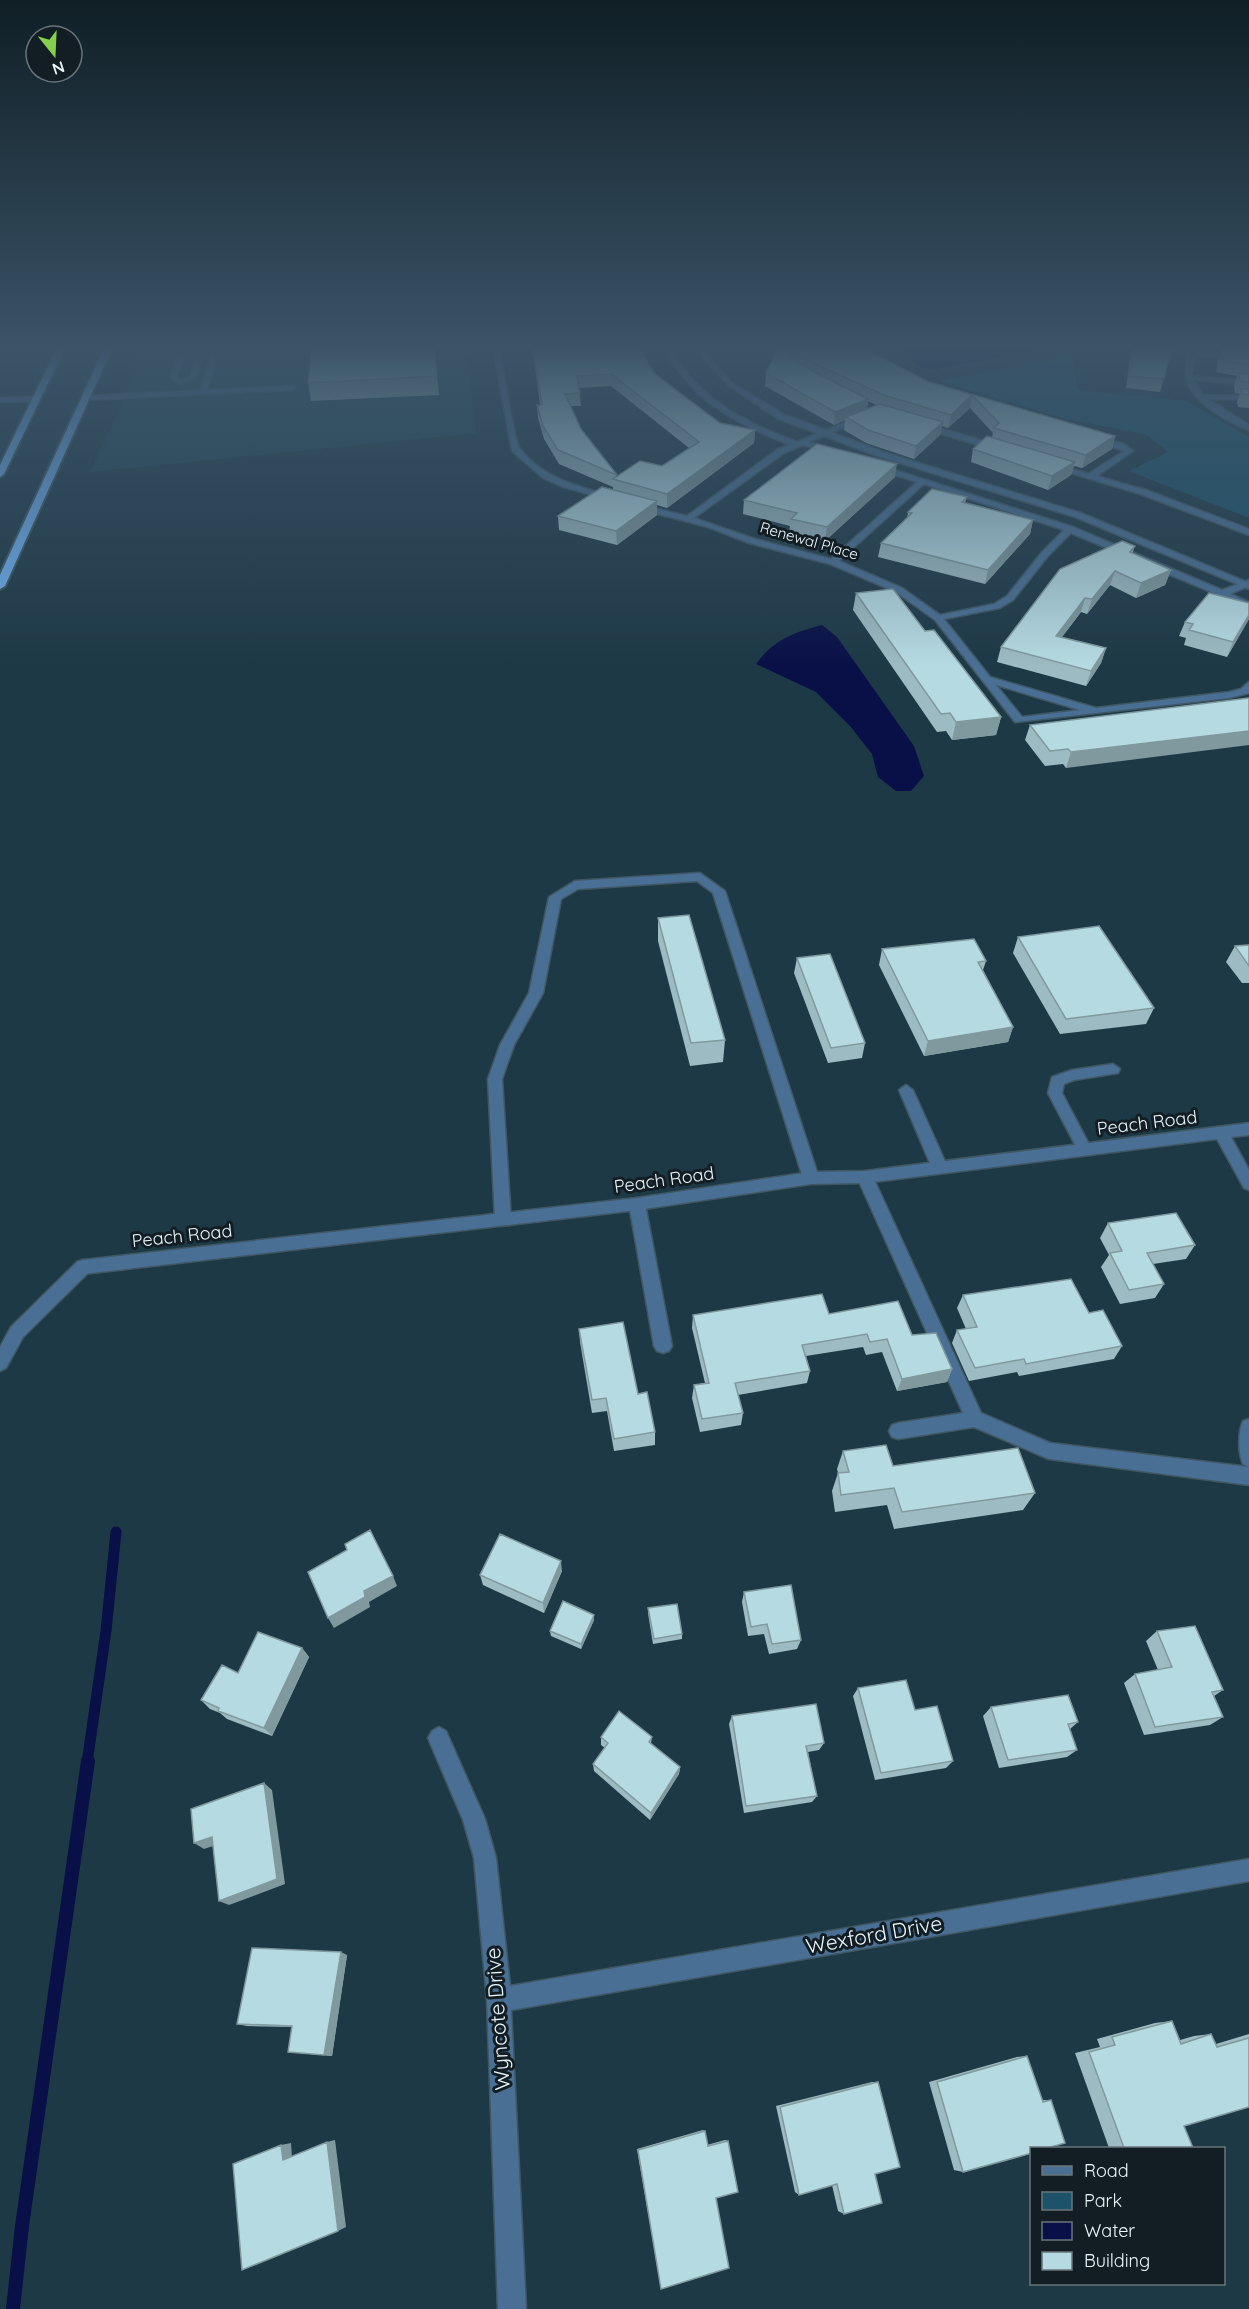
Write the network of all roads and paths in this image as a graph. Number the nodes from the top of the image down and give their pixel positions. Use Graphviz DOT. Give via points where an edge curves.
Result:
graph roads {
  1 [pos="11,452"];
  2 [pos="61,452"];
  3 [pos="517,452"];
  4 [pos="780,452"];
  5 [pos="830,452"];
  6 [pos="874,452"];
  7 [pos="1129,452"];
  8 [pos="842,455"];
  9 [pos="862,461"];
  10 [pos="1046,462"];
  11 [pos="0,474"];
  12 [pos="1092,476"];
  13 [pos="923,481"];
  14 [pos="688,519"];
  15 [pos="1070,529"];
  16 [pos="1249,532"];
  17 [pos="833,562"];
  18 [pos="1,584"];
  19 [pos="1248,584"];
  20 [pos="1224,593"];
  21 [pos="1249,606"];
  22 [pos="938,618"];
  23 [pos="986,679"];
  24 [pos="1249,685"];
  25 [pos="1096,711"];
  26 [pos="1113,1069"];
  27 [pos="906,1090"];
  28 [pos="1249,1129"];
  29 [pos="1221,1133"];
  30 [pos="1085,1150"];
  31 [pos="940,1168"];
  32 [pos="865,1177"];
  33 [pos="811,1178"];
  34 [pos="1249,1184"];
  35 [pos="637,1204"];
  36 [pos="503,1220"];
  37 [pos="663,1346"];
  38 [pos="0,1363"];
  39 [pos="975,1419"];
  40 [pos="1249,1427"];
  41 [pos="898,1431"];
  42 [pos="1249,1458"];
  43 [pos="1249,1476"];
  44 [pos="439,1738"];
  45 [pos="1249,1870"];
  46 [pos="499,2000"];
  47 [pos="512,2309"];
  1 -- 11 [label="highway"];
  2 -- 18 [label="highway"];
  3 -- 14 [label="street, Renewal Place" via="546,476 566,485"];
  4 -- 14 [label="street"];
  5 -- 8 [label="street"];
  6 -- 19 [label="street" via="1078,515"];
  7 -- 12 [label="street"];
  9 -- 13 [label="street"];
  10 -- 12 [label="street"];
  12 -- 16 [label="street"];
  13 -- 15 [label="street"];
  13 -- 17 [label="street"];
  14 -- 17 [label="street, Renewal Place"];
  15 -- 20 [label="street"];
  15 -- 22 [label="street" via="1010,598 997,606"];
  17 -- 22 [label="street, Renewal Place" via="899,590"];
  19 -- 20 [label="street"];
  20 -- 21 [label="street"];
  22 -- 23 [label="street, Renewal Place"];
  23 -- 25 [label="street"];
  23 -- 25 [label="street, Renewal Place" via="1019,720"];
  24 -- 25 [label="street" via="1245,691 1229,695"];
  26 -- 30 [label="street" via="1072,1075 1057,1082 1054,1094"];
  27 -- 31 [label="street"];
  28 -- 29 [label="street, Peach Road"];
  29 -- 30 [label="street, Peach Road"];
  29 -- 34 [label="street"];
  30 -- 31 [label="street, Peach Road"];
  31 -- 32 [label="street, Peach Road"];
  32 -- 33 [label="street, Peach Road"];
  32 -- 39 [label="street"];
  33 -- 35 [label="street, Peach Road"];
  33 -- 36 [label="street" via="719,891 700,877 575,885 555,897 536,993 507,1046 495,1079"];
  35 -- 36 [label="street, Peach Road"];
  35 -- 37 [label="street"];
  36 -- 38 [label="street, Peach Road" via="83,1267 17,1332"];
  39 -- 41 [label="street"];
  39 -- 43 [label="street" via="1049,1451"];
  40 -- 42 [label="street"];
  44 -- 46 [label="street, Wyncote Drive" via="474,1819 485,1858"];
  45 -- 46 [label="street, Wexford Drive"];
  46 -- 47 [label="street, Wyncote Drive"];
}
